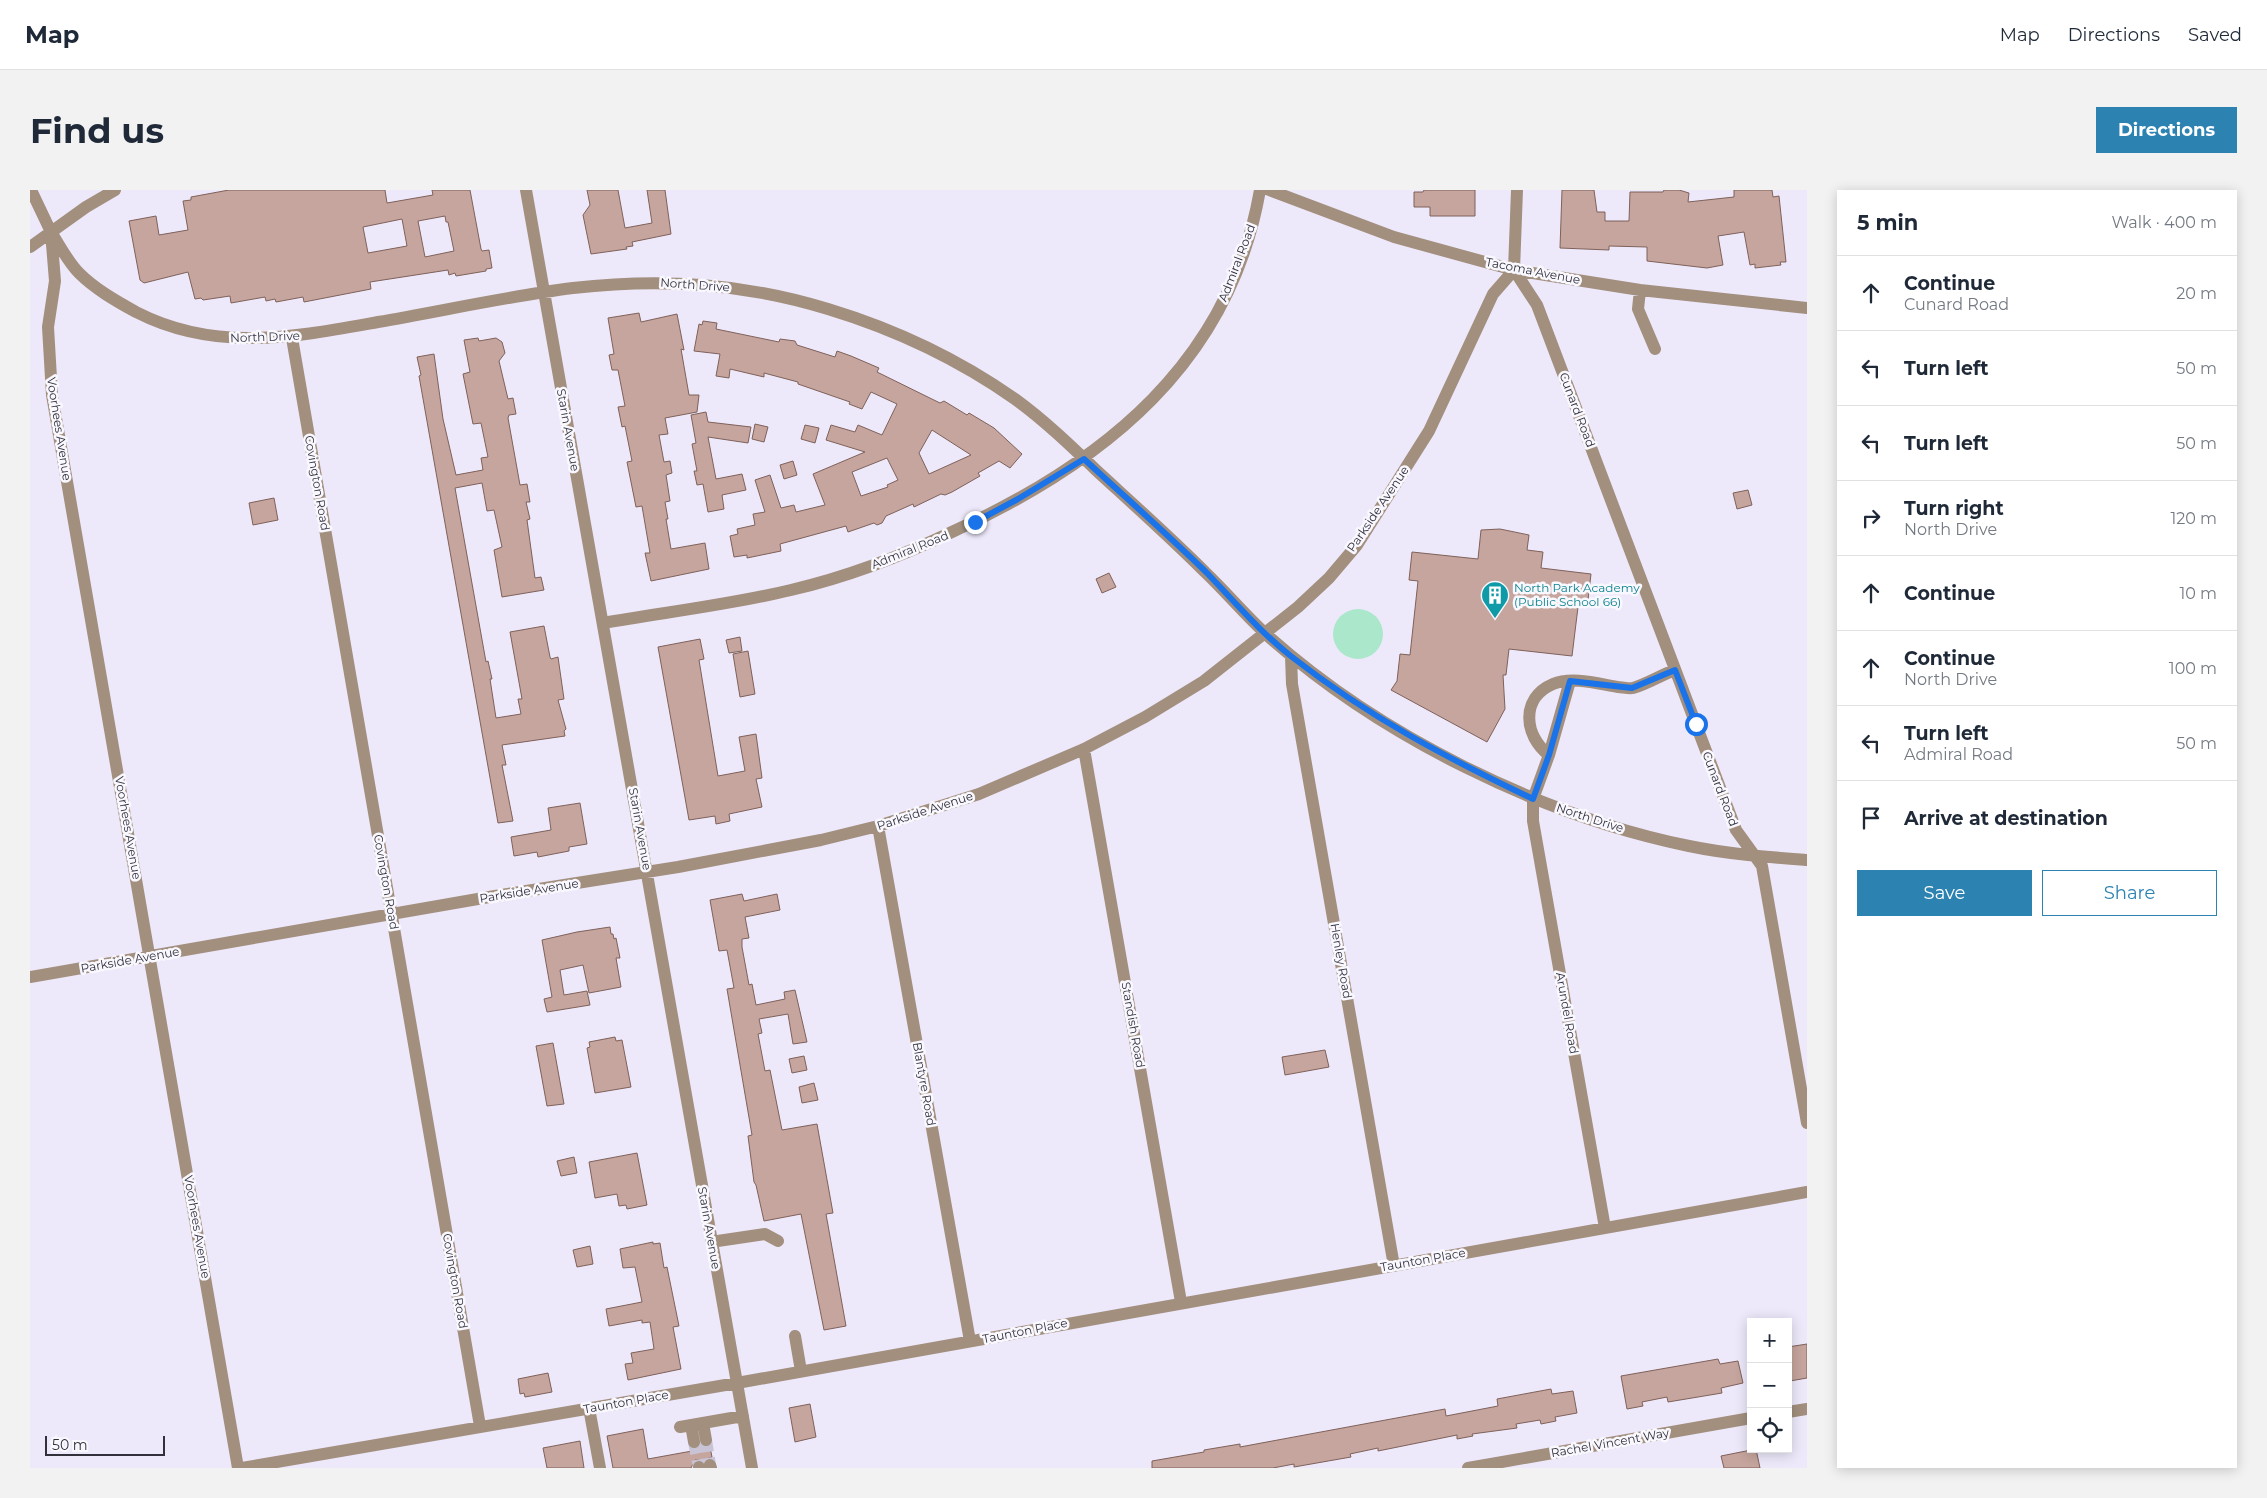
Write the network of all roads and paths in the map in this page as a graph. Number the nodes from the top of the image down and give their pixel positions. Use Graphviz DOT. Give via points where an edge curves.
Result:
graph roads {
  1 [pos="31,190"];
  2 [pos="115,190"];
  3 [pos="526,190"];
  4 [pos="1260,190"];
  5 [pos="1269,190"];
  6 [pos="1517,190"];
  7 [pos="51,232"];
  8 [pos="30,247"];
  9 [pos="1514,270"];
  10 [pos="1640,290"];
  11 [pos="543,294"];
  12 [pos="1807,308"];
  13 [pos="292,338"];
  14 [pos="1655,350"];
  15 [pos="1084,459"];
  16 [pos="603,623"];
  17 [pos="1265,634"];
  18 [pos="1291,656"];
  19 [pos="1675,670"];
  20 [pos="1570,681"];
  21 [pos="1084,748"];
  22 [pos="1549,755"];
  23 [pos="1533,799"];
  24 [pos="878,826"];
  25 [pos="1755,855"];
  26 [pos="1807,860"];
  27 [pos="647,872"];
  28 [pos="391,914"];
  29 [pos="149,957"];
  30 [pos="30,977"];
  31 [pos="1807,1123"];
  32 [pos="1807,1192"];
  33 [pos="1605,1228"];
  34 [pos="778,1241"];
  35 [pos="711,1242"];
  36 [pos="1394,1266"];
  37 [pos="1181,1302"];
  38 [pos="795,1336"];
  39 [pos="970,1342"];
  40 [pos="801,1372"];
  41 [pos="737,1383"];
  42 [pos="589,1408"];
  43 [pos="1807,1408"];
  44 [pos="1792,1411"];
  45 [pos="743,1416"];
  46 [pos="1747,1419"];
  47 [pos="480,1426"];
  48 [pos="700,1441"];
  49 [pos="240,1468"];
  50 [pos="600,1468"];
  51 [pos="752,1468"];
  52 [pos="1468,1468"];
  1 -- 7 [label="street, Voorhees Avenue"];
  2 -- 7 [label="street"];
  3 -- 11 [label="street, Starin Avenue"];
  4 -- 15 [label="street, Admiral Road" via="1232,283 1195,348 1171,381 1143,410"];
  5 -- 9 [label="street, Tacoma Avenue" via="1394,237"];
  6 -- 9 [label="street"];
  7 -- 8 [label="street"];
  7 -- 13 [label="street, North Drive" via="76,271 107,295 151,319 184,331 226,338"];
  7 -- 29 [label="street, Voorhees Avenue" via="55,281 48,327 52,394"];
  9 -- 10 [label="street, Tacoma Avenue"];
  9 -- 17 [label="street, Parkside Avenue" via="1493,294 1429,431 1356,545 1311,596"];
  9 -- 19 [label="street, Cunard Road" via="1537,305"];
  10 -- 12 [label="street, Tacoma Avenue"];
  10 -- 14 [label="street" via="1638,309"];
  11 -- 13 [label="street, North Drive"];
  11 -- 15 [label="street, North Drive" via="626,284 704,283 782,296 826,308 890,332 978,375 1020,402"];
  11 -- 16 [label="street, Starin Avenue"];
  13 -- 28 [label="street, Covington Road"];
  15 -- 16 [label="street, Admiral Road" via="975,522 873,565 790,590"];
  15 -- 17 [label="street, North Drive" via="1205,572"];
  16 -- 27 [label="street, Starin Avenue"];
  17 -- 18 [label="street, North Drive"];
  17 -- 21 [label="street, Parkside Avenue" via="1204,681 1145,717"];
  18 -- 23 [label="street, North Drive" via="1404,734"];
  18 -- 36 [label="street, Henley Road" via="1294,694"];
  19 -- 20 [label="street" via="1632,688"];
  19 -- 25 [label="street, Cunard Road" via="1736,830"];
  20 -- 22 [label="street"];
  20 -- 22 [label="street" via="1555,683 1544,690 1530,711 1530,730 1534,740"];
  21 -- 24 [label="street, Parkside Avenue" via="980,794"];
  21 -- 37 [label="street, Standish Road"];
  22 -- 23 [label="street"];
  23 -- 25 [label="street, North Drive" via="1641,835 1694,848"];
  23 -- 33 [label="street, Arundel Road" via="1533,821"];
  24 -- 27 [label="street, Parkside Avenue" via="821,840"];
  24 -- 39 [label="street, Blantyre Road"];
  25 -- 26 [label="street, North Drive"];
  25 -- 31 [label="street, Cunard Road" via="1762,866"];
  27 -- 28 [label="street, Parkside Avenue"];
  27 -- 35 [label="street, Starin Avenue"];
  28 -- 29 [label="street, Parkside Avenue"];
  28 -- 47 [label="street, Covington Road"];
  29 -- 30 [label="street, Parkside Avenue"];
  29 -- 49 [label="street, Voorhees Avenue"];
  32 -- 33 [label="street, Taunton Place"];
  33 -- 36 [label="street, Taunton Place"];
  34 -- 35 [label="street" via="765,1234"];
  35 -- 41 [label="street, Starin Avenue"];
  36 -- 37 [label="street, Taunton Place"];
  37 -- 39 [label="street, Taunton Place"];
  38 -- 40 [label="street"];
  39 -- 40 [label="street, Taunton Place"];
  40 -- 41 [label="street, Taunton Place"];
  41 -- 42 [label="street, Taunton Place"];
  41 -- 45 [label="street, Starin Avenue"];
  42 -- 47 [label="street, Taunton Place"];
  42 -- 50 [label="street"];
  43 -- 44 [label="street"];
  45 -- 48 [label="street" via="691,1425"];
  45 -- 51 [label="street, Starin Avenue"];
  46 -- 52 [label="street, Rachel Vincent Way"];
  47 -- 49 [label="street, Taunton Place"];
}
